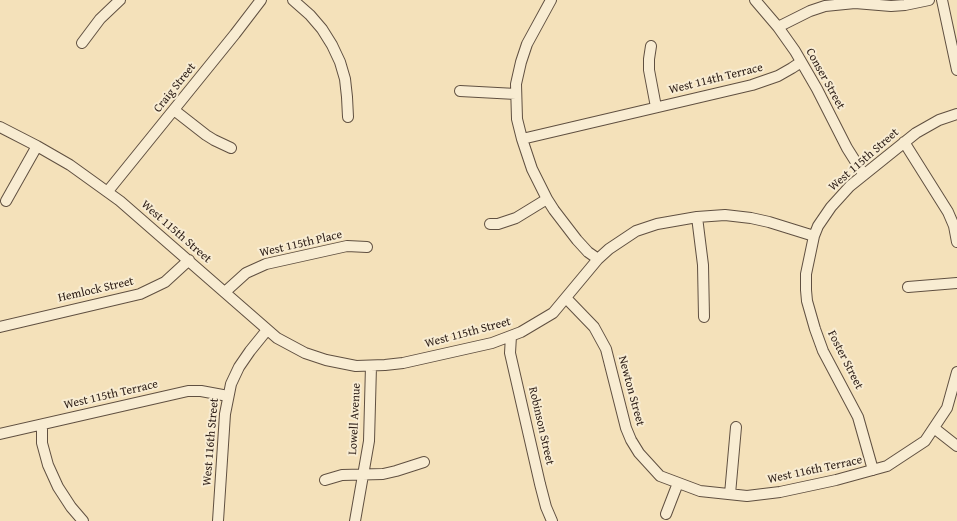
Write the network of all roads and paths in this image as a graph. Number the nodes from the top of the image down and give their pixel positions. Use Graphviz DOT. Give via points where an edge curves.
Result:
graph roads {
  1 [pos="120,0"];
  2 [pos="261,0"];
  3 [pos="293,0"];
  4 [pos="551,0"];
  5 [pos="755,0"];
  6 [pos="929,0"];
  7 [pos="942,0"];
  8 [pos="778,27"];
  9 [pos="82,43"];
  10 [pos="651,46"];
  11 [pos="801,62"];
  12 [pos="957,70"];
  13 [pos="460,91"];
  14 [pos="516,94"];
  15 [pos="656,107"];
  16 [pos="174,110"];
  17 [pos="957,114"];
  18 [pos="348,117"];
  19 [pos="0,127"];
  20 [pos="522,139"];
  21 [pos="904,142"];
  22 [pos="37,146"];
  23 [pos="231,148"];
  24 [pos="864,175"];
  25 [pos="108,191"];
  26 [pos="547,199"];
  27 [pos="6,201"];
  28 [pos="697,217"];
  29 [pos="490,224"];
  30 [pos="814,236"];
  31 [pos="957,242"];
  32 [pos="368,247"];
  33 [pos="598,259"];
  34 [pos="189,260"];
  35 [pos="957,283"];
  36 [pos="908,287"];
  37 [pos="225,292"];
  38 [pos="566,298"];
  39 [pos="704,317"];
  40 [pos="0,327"];
  41 [pos="267,330"];
  42 [pos="511,336"];
  43 [pos="371,366"];
  44 [pos="957,372"];
  45 [pos="228,396"];
  46 [pos="42,425"];
  47 [pos="736,427"];
  48 [pos="934,428"];
  49 [pos="0,434"];
  50 [pos="957,446"];
  51 [pos="424,462"];
  52 [pos="873,470"];
  53 [pos="364,474"];
  54 [pos="325,480"];
  55 [pos="678,483"];
  56 [pos="730,494"];
  57 [pos="666,514"];
  58 [pos="83,521"];
  59 [pos="218,521"];
  60 [pos="355,521"];
  61 [pos="552,521"];
  1 -- 9 [label="street" via="100,19"];
  2 -- 16 [label="street, Craig Street"];
  3 -- 18 [label="street" via="322,29 340,62 345,79"];
  4 -- 14 [label="street" via="527,44 517,76"];
  5 -- 8 [label="street, Conser Street"];
  6 -- 8 [label="street" via="891,6 855,3 825,6"];
  7 -- 12 [label="street"];
  8 -- 11 [label="street, Conser Street"];
  10 -- 15 [label="street, West 114th Terrace" via="649,70"];
  11 -- 15 [label="street, West 114th Terrace" via="778,76 752,85"];
  11 -- 24 [label="street, Conser Street"];
  13 -- 14 [label="street"];
  14 -- 20 [label="street" via="517,119"];
  15 -- 20 [label="street, West 114th Terrace"];
  16 -- 23 [label="street" via="206,135"];
  16 -- 25 [label="street, Craig Street"];
  17 -- 21 [label="street, West 115th Street" via="939,120"];
  19 -- 22 [label="street, West 115th Street"];
  20 -- 26 [label="street" via="532,169"];
  21 -- 24 [label="street, West 115th Street"];
  21 -- 31 [label="street" via="948,212"];
  22 -- 25 [label="street, West 115th Street"];
  22 -- 27 [label="street"];
  24 -- 30 [label="street, West 115th Street" via="831,207"];
  25 -- 34 [label="street, West 115th Street"];
  26 -- 29 [label="street" via="516,218"];
  26 -- 33 [label="street" via="577,240"];
  28 -- 30 [label="street, West 115th Street" via="751,218"];
  28 -- 33 [label="street, West 115th Street" via="657,224 636,231"];
  28 -- 39 [label="street" via="703,272"];
  30 -- 52 [label="street, Foster Street" via="806,274 807,301 823,351 858,417"];
  32 -- 37 [label="street, West 115th Place" via="347,246 266,264 246,273"];
  33 -- 38 [label="street, West 115th Street"];
  34 -- 37 [label="street, West 115th Street"];
  34 -- 40 [label="street, Hemlock Street" via="165,282 140,294"];
  35 -- 36 [label="street"];
  37 -- 41 [label="street, West 115th Street"];
  38 -- 42 [label="street, West 115th Street" via="553,313"];
  38 -- 55 [label="street, Newton Street" via="594,327 606,349 622,416 631,440 660,476"];
  41 -- 43 [label="street, West 115th Street" via="305,353 345,365"];
  41 -- 45 [label="street, West 116th Street" via="239,366"];
  42 -- 43 [label="street, West 115th Street" via="403,363"];
  42 -- 61 [label="street, Robinson Street" via="510,353 540,484"];
  43 -- 53 [label="street, Lowell Avenue" via="369,441"];
  44 -- 48 [label="street, West 116th Terrace" via="947,408"];
  45 -- 46 [label="street, West 115th Terrace" via="188,391"];
  45 -- 59 [label="street, West 116th Street"];
  46 -- 49 [label="street, West 115th Terrace"];
  46 -- 58 [label="street" via="42,443 48,465 71,508"];
  47 -- 56 [label="street"];
  48 -- 50 [label="street"];
  48 -- 52 [label="street, West 116th Terrace" via="925,441 887,466"];
  51 -- 53 [label="street" via="390,472"];
  52 -- 56 [label="street, West 116th Terrace" via="780,492 747,496"];
  53 -- 54 [label="street" via="342,475"];
  53 -- 60 [label="street, Lowell Avenue"];
  55 -- 56 [label="street, West 116th Terrace" via="700,491"];
  55 -- 57 [label="street"];
}
